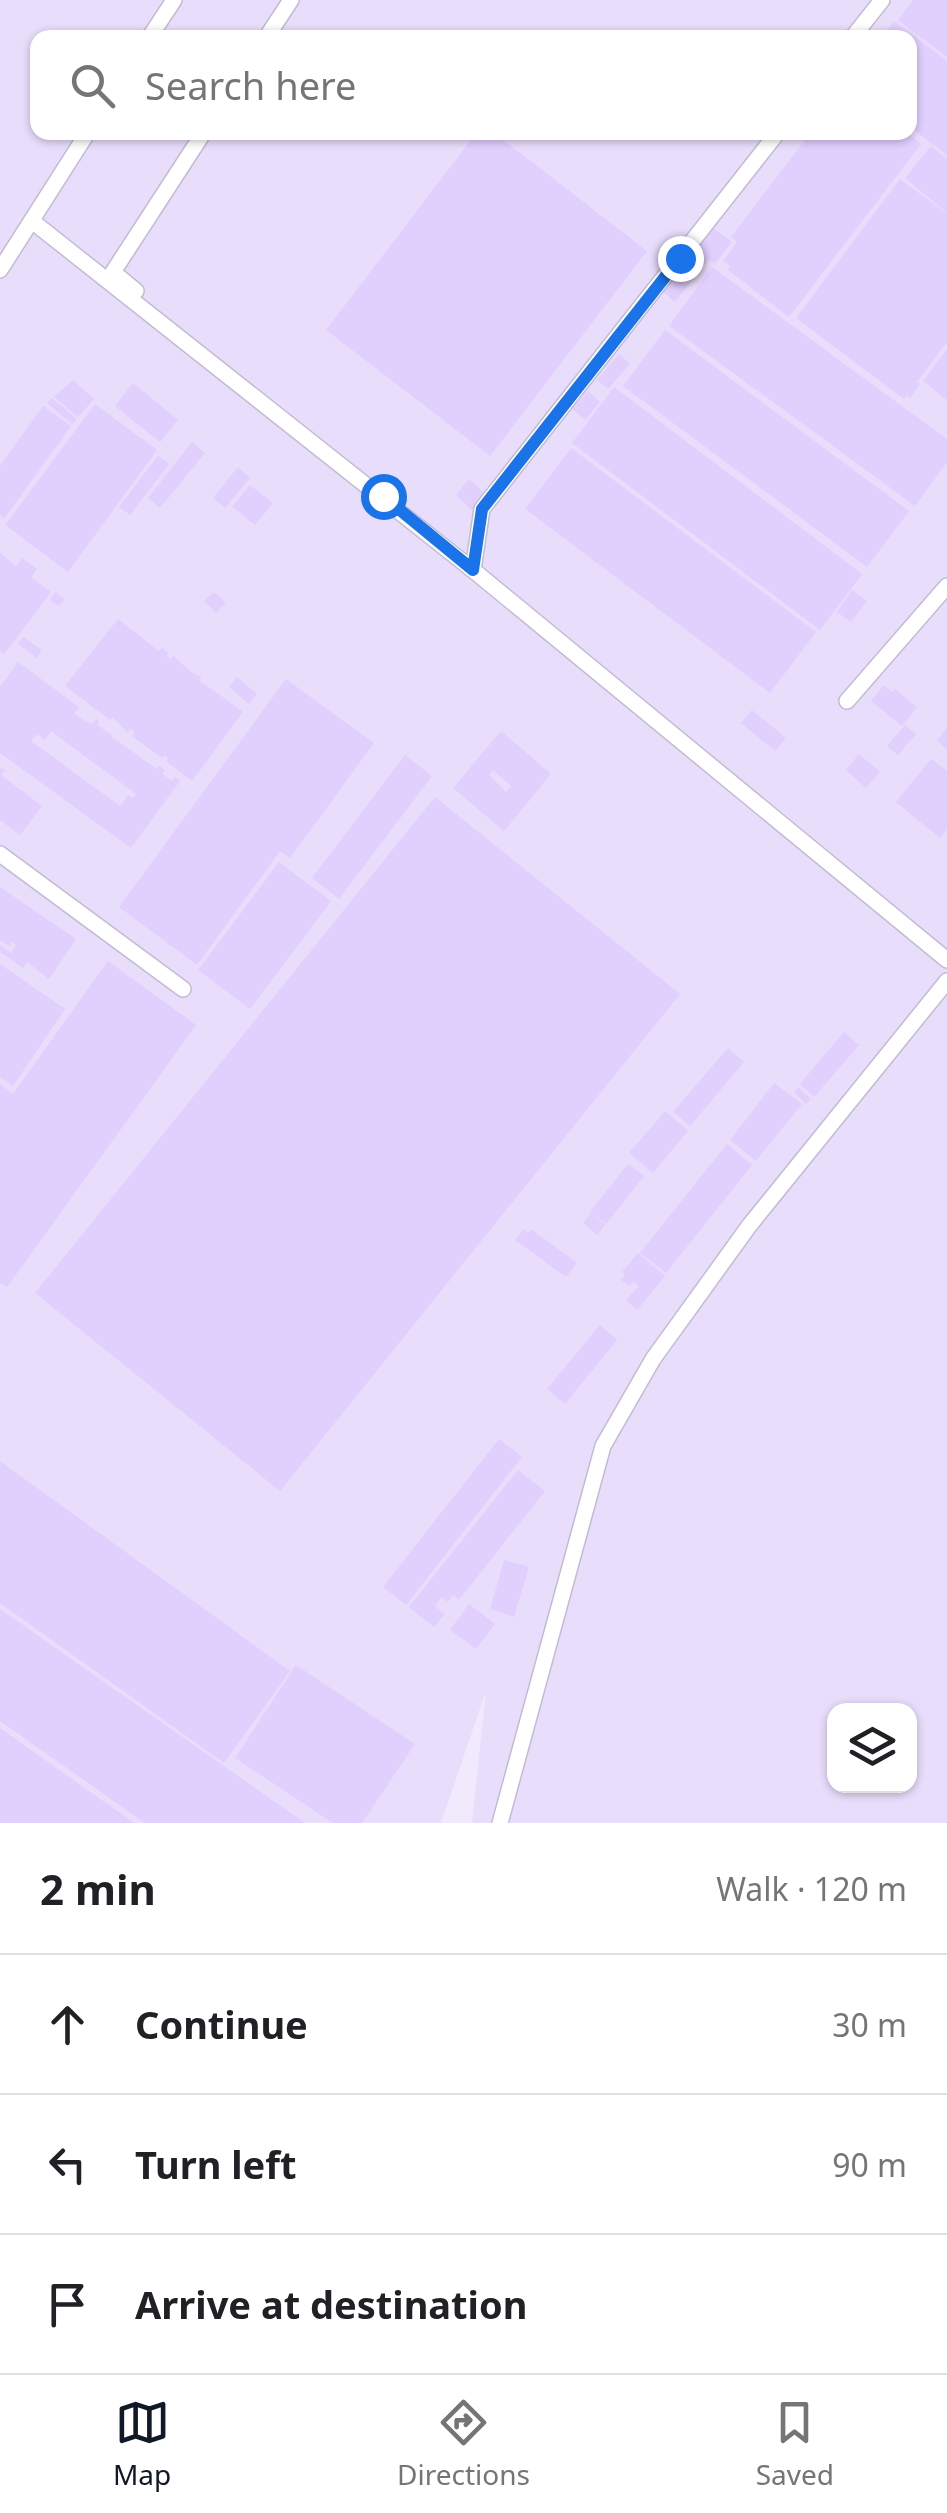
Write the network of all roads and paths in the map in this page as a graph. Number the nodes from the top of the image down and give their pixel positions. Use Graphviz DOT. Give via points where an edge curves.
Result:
graph roads {
  1 [pos="174,0"];
  2 [pos="291,0"];
  3 [pos="882,0"];
  4 [pos="155,30"];
  5 [pos="271,30"];
  6 [pos="858,30"];
  7 [pos="83,140"];
  8 [pos="199,140"];
  9 [pos="772,140"];
  10 [pos="32,220"];
  11 [pos="0,270"];
  12 [pos="473,570"];
  13 [pos="947,586"];
  14 [pos="847,701"];
  15 [pos="0,854"];
  16 [pos="947,960"];
  17 [pos="947,981"];
  18 [pos="183,989"];
  19 [pos="500,1823"];
  1 -- 4 [label="lane"];
  2 -- 5 [label="lane"];
  3 -- 6 [label="lane"];
  7 -- 10 [label="lane"];
  8 -- 12 [label="lane" via="114,272"];
  9 -- 12 [label="lane" via="482,509"];
  10 -- 11 [label="lane"];
  10 -- 12 [label="lane"];
  12 -- 16 [label="lane"];
  13 -- 14 [label="lane"];
  15 -- 18 [label="lane"];
  17 -- 19 [label="lane" via="749,1226 654,1358 603,1446"];
}
